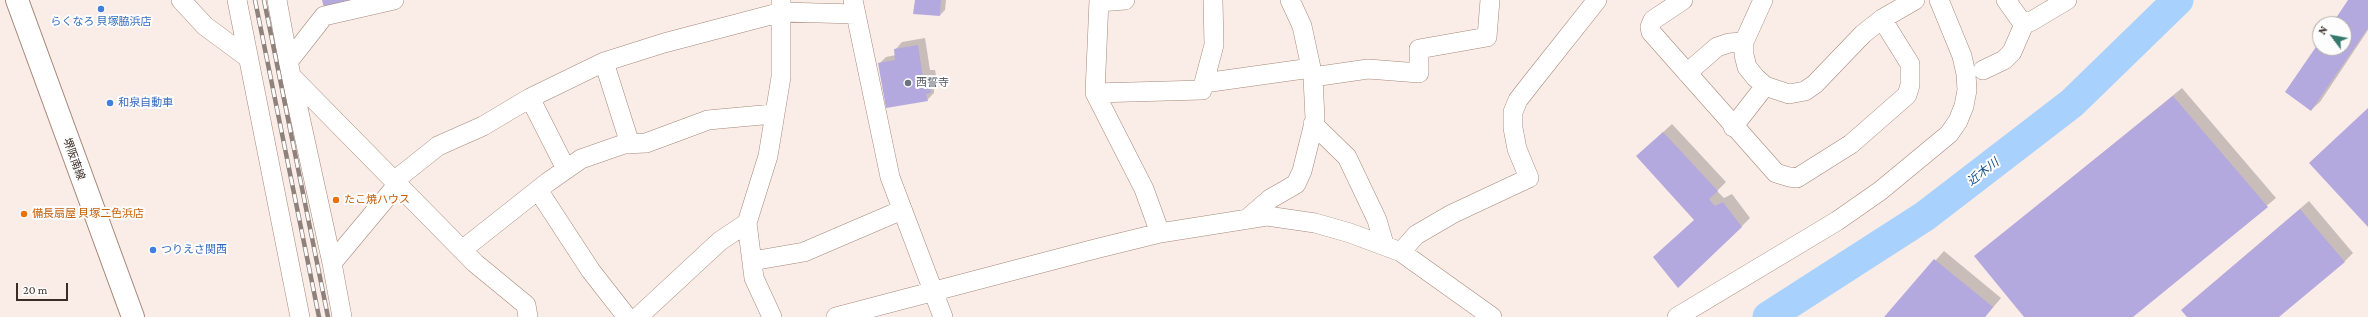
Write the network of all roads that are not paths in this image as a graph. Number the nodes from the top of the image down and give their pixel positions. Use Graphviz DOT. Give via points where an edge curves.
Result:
graph roads {
  1 [pos="17,0"];
  2 [pos="181,0"];
  3 [pos="237,0"];
  4 [pos="277,0"];
  5 [pos="394,0"];
  6 [pos="1125,0"];
  7 [pos="1213,0"];
  8 [pos="1290,0"];
  9 [pos="1490,0"];
  10 [pos="1597,0"];
  11 [pos="1683,0"];
  12 [pos="1763,0"];
  13 [pos="1915,0"];
  14 [pos="1939,0"];
  15 [pos="2006,0"];
  16 [pos="2067,0"];
  17 [pos="1099,1"];
  18 [pos="782,6"];
  19 [pos="854,7"];
  20 [pos="1882,19"];
  21 [pos="2025,22"];
  22 [pos="1744,42"];
  23 [pos="247,57"];
  24 [pos="604,62"];
  25 [pos="289,69"];
  26 [pos="1983,70"];
  27 [pos="1312,73"];
  28 [pos="1687,73"];
  29 [pos="1204,83"];
  30 [pos="1765,86"];
  31 [pos="1095,93"];
  32 [pos="530,98"];
  33 [pos="774,114"];
  34 [pos="1313,124"];
  35 [pos="1733,127"];
  36 [pos="630,144"];
  37 [pos="566,169"];
  38 [pos="396,183"];
  39 [pos="538,190"];
  40 [pos="902,210"];
  41 [pos="1248,218"];
  42 [pos="747,223"];
  43 [pos="1160,233"];
  44 [pos="1384,244"];
  45 [pos="462,250"];
  46 [pos="1401,252"];
  47 [pos="752,261"];
  48 [pos="332,263"];
  49 [pos="932,291"];
  50 [pos="133,317"];
  51 [pos="300,317"];
  52 [pos="342,317"];
  53 [pos="528,317"];
  54 [pos="628,317"];
  55 [pos="638,317"];
  56 [pos="772,317"];
  57 [pos="836,317"];
  58 [pos="943,317"];
  59 [pos="1492,317"];
  60 [pos="1677,317"];
  1 -- 50 [label="main road, 堺阪南線"];
  2 -- 23 [label="street" via="205,26"];
  3 -- 23 [label="street"];
  4 -- 25 [label="street"];
  5 -- 25 [label="street" via="324,16"];
  6 -- 17 [label="street"];
  7 -- 29 [label="street" via="1214,45"];
  8 -- 27 [label="street" via="1302,26"];
  9 -- 27 [label="street" via="1487,38 1419,49 1419,73 1368,69"];
  10 -- 46 [label="street" via="1518,100 1513,112 1512,128 1517,149 1529,178 1452,214 1416,235"];
  11 -- 28 [label="street" via="1653,20 1650,27 1651,32"];
  12 -- 22 [label="street"];
  13 -- 20 [label="street"];
  14 -- 60 [label="street" via="1962,56 1966,74 1964,106 1949,134 1880,191 1837,221"];
  15 -- 21 [label="street" via="2017,17"];
  16 -- 21 [label="street" via="2046,15"];
  17 -- 31 [label="street"];
  18 -- 19 [label="street"];
  18 -- 24 [label="street"];
  18 -- 33 [label="street" via="781,77"];
  19 -- 40 [label="street" via="890,177"];
  20 -- 30 [label="street" via="1805,91 1789,94"];
  20 -- 35 [label="street" via="1910,64 1910,85 1907,95 1851,144 1797,178 1789,177 1776,173"];
  21 -- 26 [label="street" via="2012,52 2004,60"];
  22 -- 28 [label="street" via="1717,47"];
  22 -- 30 [label="street" via="1744,55 1748,67"];
  23 -- 51 [label="street"];
  24 -- 32 [label="street"];
  24 -- 36 [label="street"];
  25 -- 38 [label="street"];
  25 -- 48 [label="street"];
  27 -- 29 [label="street"];
  27 -- 34 [label="street"];
  28 -- 35 [label="street"];
  29 -- 31 [label="street" via="1202,90"];
  30 -- 35 [label="street"];
  31 -- 43 [label="street" via="1144,189"];
  32 -- 37 [label="street"];
  32 -- 38 [label="street" via="483,126 438,146"];
  33 -- 36 [label="street" via="708,120 646,143"];
  33 -- 42 [label="street" via="768,156"];
  34 -- 41 [label="street" via="1296,184 1270,199"];
  34 -- 44 [label="street" via="1347,157 1377,220"];
  36 -- 37 [label="street" via="581,159"];
  37 -- 39 [label="street"];
  38 -- 45 [label="street"];
  38 -- 48 [label="street"];
  39 -- 45 [label="street"];
  39 -- 54 [label="street" via="591,271"];
  40 -- 47 [label="street" via="804,252"];
  40 -- 49 [label="street"];
  41 -- 43 [label="street"];
  41 -- 44 [label="street" via="1290,218"];
  42 -- 47 [label="street"];
  42 -- 55 [label="street" via="720,241"];
  43 -- 49 [label="street"];
  44 -- 46 [label="street"];
  45 -- 53 [label="street" via="526,304"];
  46 -- 59 [label="street"];
  47 -- 56 [label="street" via="754,278"];
  48 -- 52 [label="street"];
  49 -- 57 [label="street"];
  49 -- 58 [label="street"];
}
